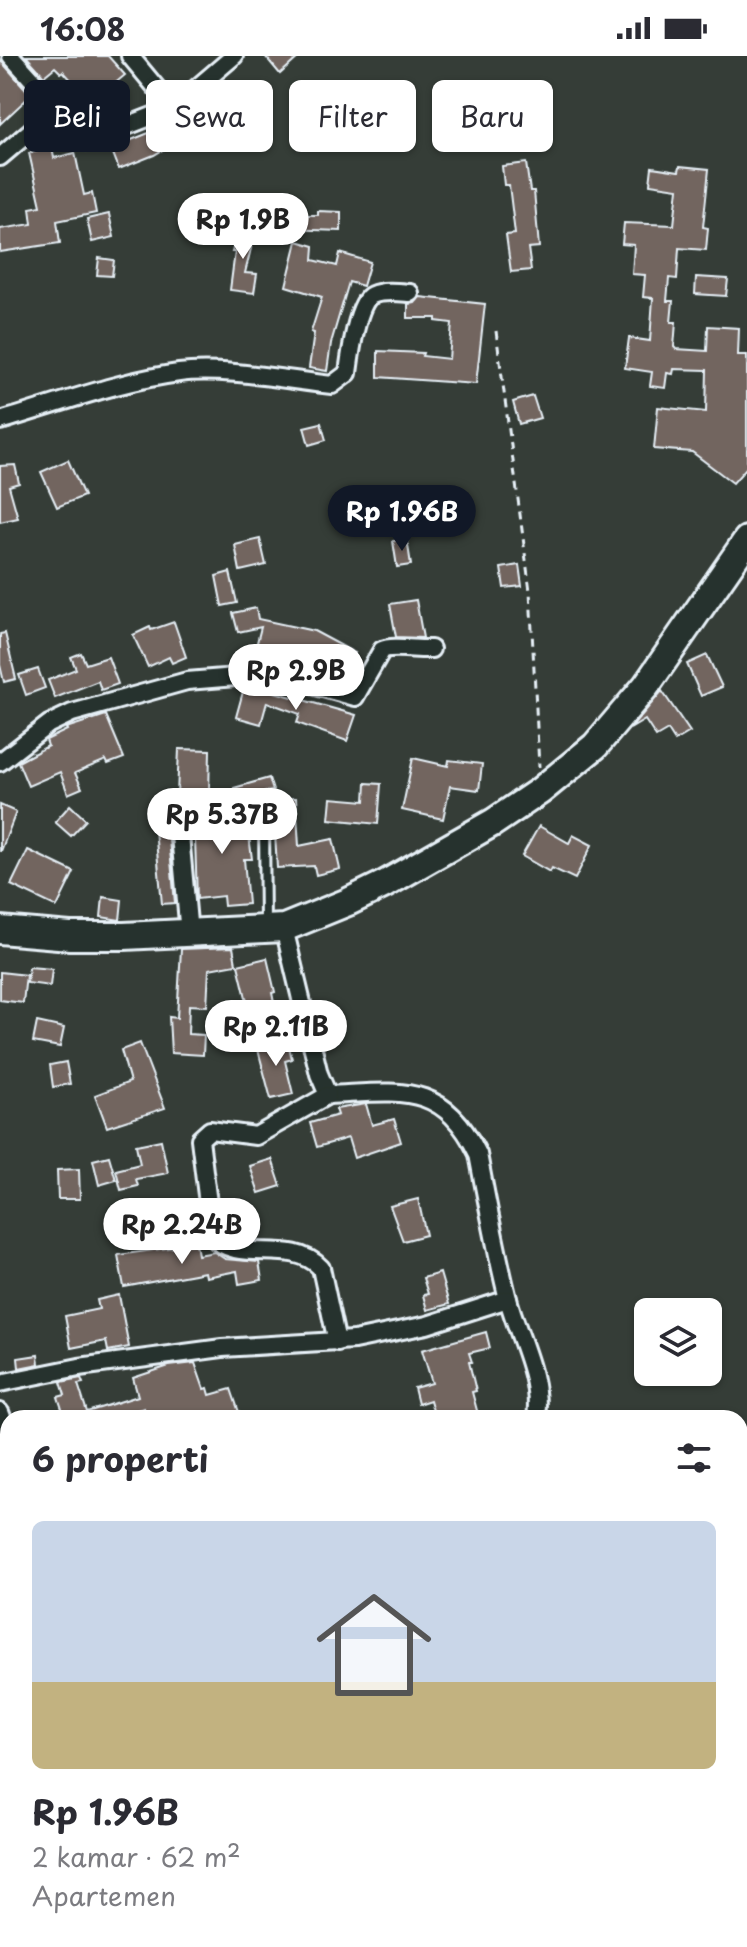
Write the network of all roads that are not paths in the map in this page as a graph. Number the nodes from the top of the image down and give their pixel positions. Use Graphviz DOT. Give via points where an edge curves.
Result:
graph roads {
  1 [pos="11,56"];
  2 [pos="130,56"];
  3 [pos="234,56"];
  4 [pos="34,80"];
  5 [pos="150,80"];
  6 [pos="206,80"];
  7 [pos="24,137"];
  8 [pos="0,157"];
  9 [pos="410,293"];
  10 [pos="1,416"];
  11 [pos="747,540"];
  12 [pos="431,649"];
  13 [pos="0,762"];
  14 [pos="178,813"];
  15 [pos="264,822"];
  16 [pos="274,929"];
  17 [pos="0,930"];
  18 [pos="189,934"];
  19 [pos="328,1095"];
  20 [pos="508,1299"];
  21 [pos="337,1342"];
  22 [pos="0,1383"];
  23 [pos="536,1410"];
  1 -- 4 [label="street"];
  2 -- 5 [label="street"];
  3 -- 6 [label="street"];
  7 -- 8 [label="street"];
  9 -- 10 [label="street" via="370,295 363,302 348,373 332,385 180,372"];
  11 -- 16 [label="highway" via="646,686 595,746 494,822 348,902"];
  12 -- 13 [label="street" via="382,650 355,697 269,676 205,678 139,693 49,724"];
  14 -- 18 [label="street"];
  15 -- 16 [label="lane"];
  16 -- 18 [label="highway"];
  16 -- 19 [label="street"];
  17 -- 18 [label="highway" via="70,936"];
  19 -- 20 [label="street" via="409,1093 452,1115 478,1154"];
  19 -- 21 [label="street" via="256,1136 210,1130 200,1139 212,1236 234,1249 292,1252 314,1260 321,1268"];
  20 -- 21 [label="street" via="427,1325"];
  20 -- 23 [label="street" via="534,1381"];
  21 -- 22 [label="street" via="208,1350"];
}
